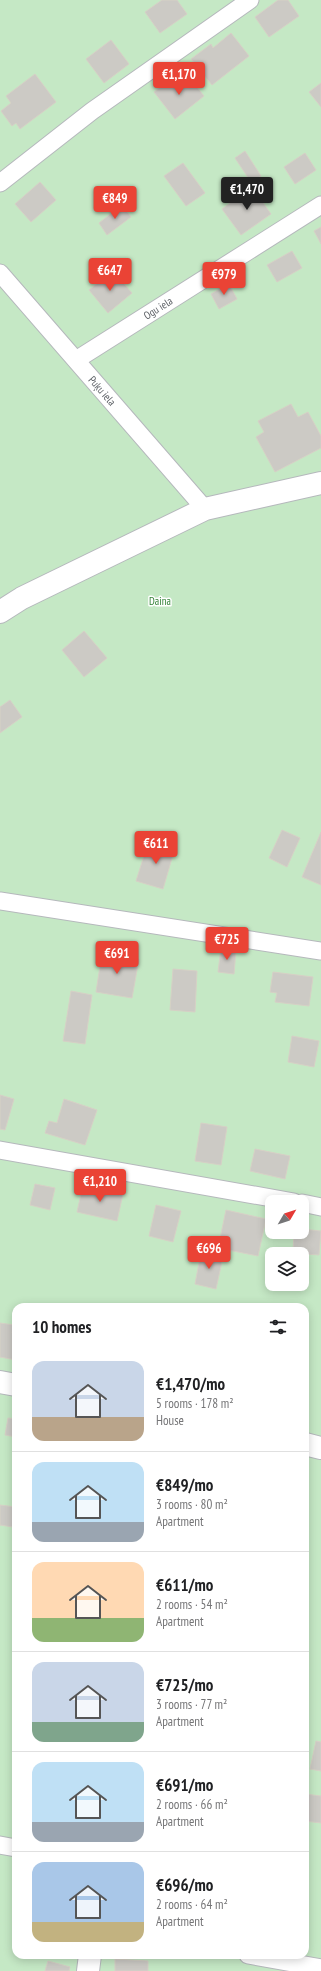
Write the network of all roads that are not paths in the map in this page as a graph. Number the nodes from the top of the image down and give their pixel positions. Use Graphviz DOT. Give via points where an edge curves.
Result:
graph roads {
  1 [pos="250,0"];
  2 [pos="0,183"];
  3 [pos="321,205"];
  4 [pos="0,273"];
  5 [pos="76,360"];
  6 [pos="321,483"];
  7 [pos="205,509"];
  8 [pos="0,612"];
  9 [pos="0,901"];
  10 [pos="321,951"];
  11 [pos="0,1150"];
  12 [pos="265,1197"];
  13 [pos="309,1204"];
  14 [pos="321,1207"];
  15 [pos="0,1382"];
  16 [pos="12,1384"];
  17 [pos="309,1445"];
  18 [pos="321,1448"];
  19 [pos="0,1845"];
  20 [pos="12,1847"];
  21 [pos="90,1959"];
  22 [pos="270,1959"];
  23 [pos="321,1968"];
  24 [pos="88,1971"];
  1 -- 2 [label="lane" via="92,111"];
  3 -- 5 [label="lane, Ogu iela"];
  4 -- 5 [label="lane, Puķu iela"];
  5 -- 7 [label="lane, Puķu iela"];
  6 -- 7 [label="street"];
  7 -- 8 [label="street" via="22,598"];
  9 -- 10 [label="lane"];
  11 -- 12 [label="lane"];
  13 -- 14 [label="lane"];
  15 -- 16 [label="street"];
  17 -- 18 [label="street"];
  19 -- 20 [label="lane"];
  21 -- 24 [label="street"];
  22 -- 23 [label="lane"];
}
